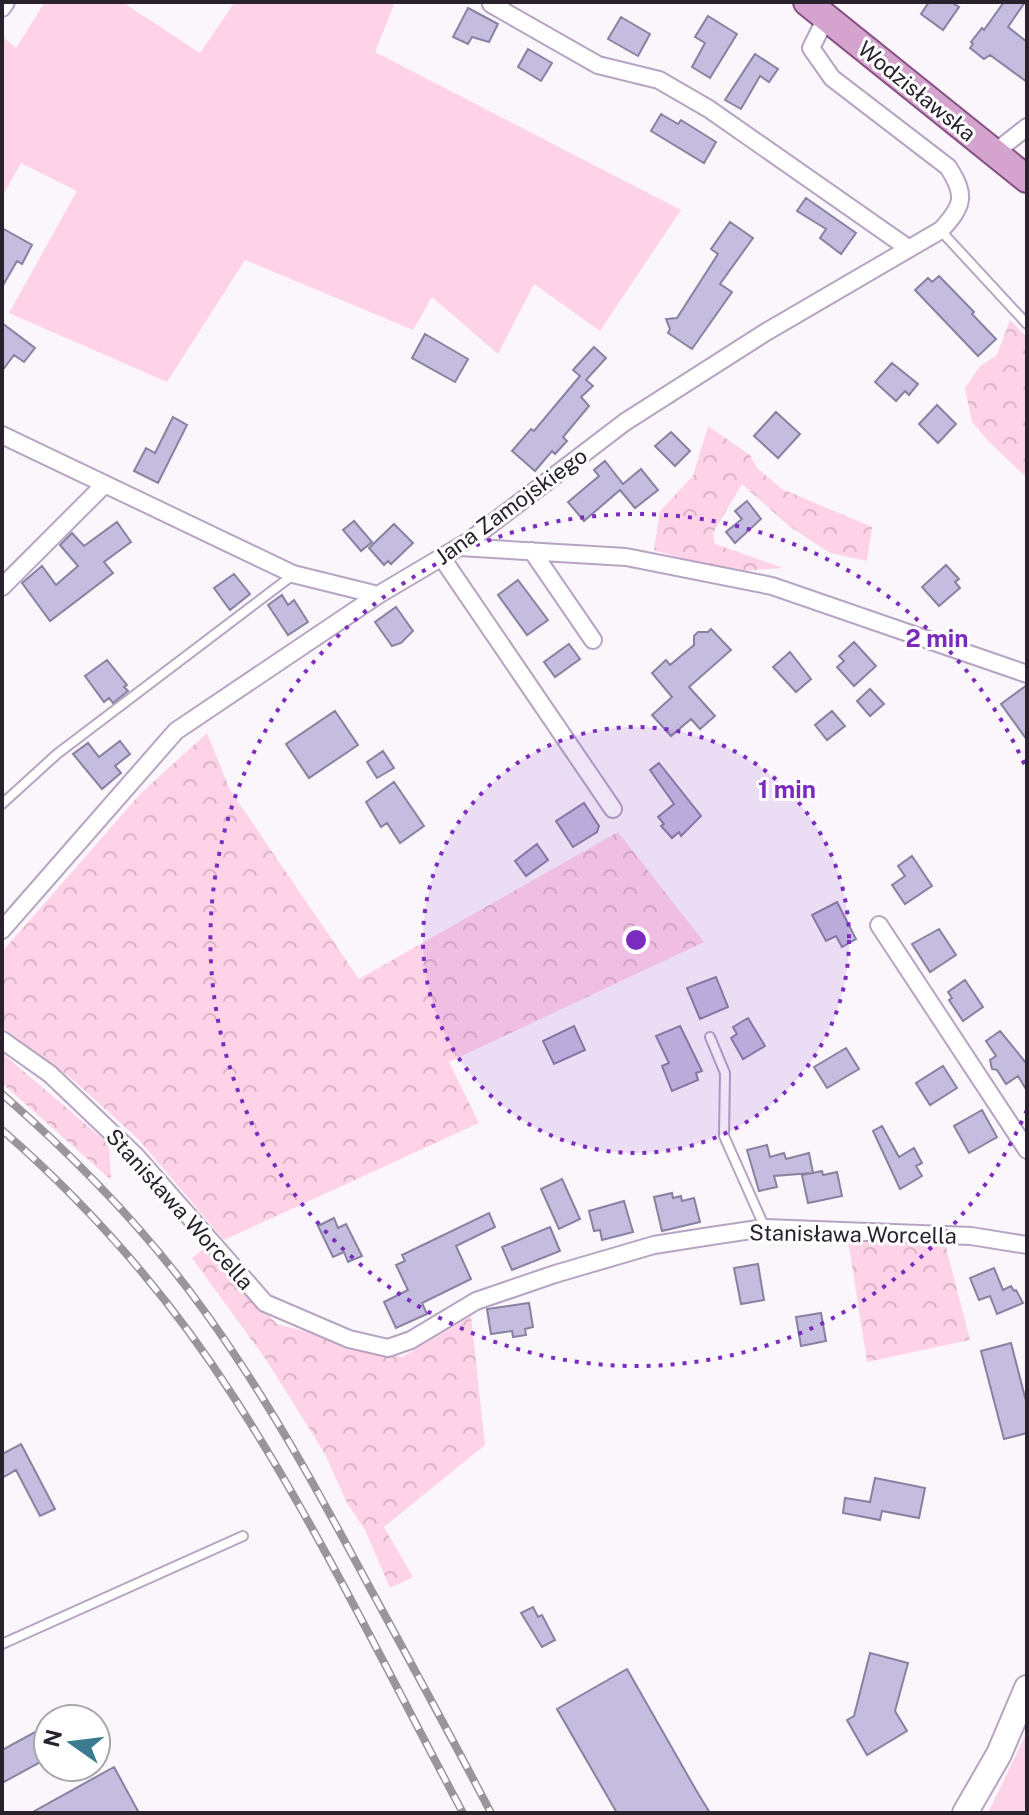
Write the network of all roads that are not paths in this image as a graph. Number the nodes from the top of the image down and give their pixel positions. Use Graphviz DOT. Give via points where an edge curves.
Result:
graph roads {
  1 [pos="6,2"];
  2 [pos="491,4"];
  3 [pos="2,8"];
  4 [pos="816,10"];
  5 [pos="1027,127"];
  6 [pos="994,153"];
  7 [pos="1027,179"];
  8 [pos="941,230"];
  9 [pos="908,248"];
  10 [pos="1027,324"];
  11 [pos="2,435"];
  12 [pos="104,485"];
  13 [pos="459,547"];
  14 [pos="532,551"];
  15 [pos="442,558"];
  16 [pos="293,574"];
  17 [pos="2,587"];
  18 [pos="378,595"];
  19 [pos="593,640"];
  20 [pos="1027,674"];
  21 [pos="2,804"];
  22 [pos="613,809"];
  23 [pos="879,925"];
  24 [pos="2,930"];
  25 [pos="710,1037"];
  26 [pos="2,1040"];
  27 [pos="1027,1150"];
  28 [pos="765,1228"];
  29 [pos="1027,1245"];
  30 [pos="243,1536"];
  31 [pos="2,1644"];
  32 [pos="1027,1688"];
  33 [pos="965,1813"];
  1 -- 3 [label="street"];
  2 -- 9 [label="street" via="598,65 659,80 709,109"];
  4 -- 6 [label="main road, Wodzisławska"];
  4 -- 8 [label="street, Jana Zamojskiego" via="811,48 832,78 948,167 959,183 962,200"];
  5 -- 6 [label="street"];
  6 -- 7 [label="main road, Wodzisławska"];
  8 -- 9 [label="street, Jana Zamojskiego"];
  8 -- 10 [label="lane"];
  9 -- 13 [label="street, Jana Zamojskiego" via="625,422"];
  11 -- 12 [label="street"];
  12 -- 16 [label="street"];
  12 -- 17 [label="street"];
  13 -- 14 [label="street"];
  13 -- 15 [label="street, Jana Zamojskiego"];
  14 -- 19 [label="street"];
  14 -- 20 [label="street" via="626,557 772,586"];
  15 -- 18 [label="street, Jana Zamojskiego"];
  15 -- 22 [label="street"];
  16 -- 18 [label="street"];
  16 -- 21 [label="lane" via="57,754"];
  18 -- 24 [label="street, Jana Zamojskiego" via="176,731"];
  23 -- 27 [label="street"];
  25 -- 28 [label="lane" via="725,1073 724,1136"];
  26 -- 28 [label="street, Stanisława Worcella" via="50,1074 136,1156 265,1303 349,1339 388,1348 476,1301 555,1274 654,1245"];
  28 -- 29 [label="street, Stanisława Worcella" via="971,1236"];
  30 -- 31 [label="lane"];
  32 -- 33 [label="street" via="999,1754"];
}
